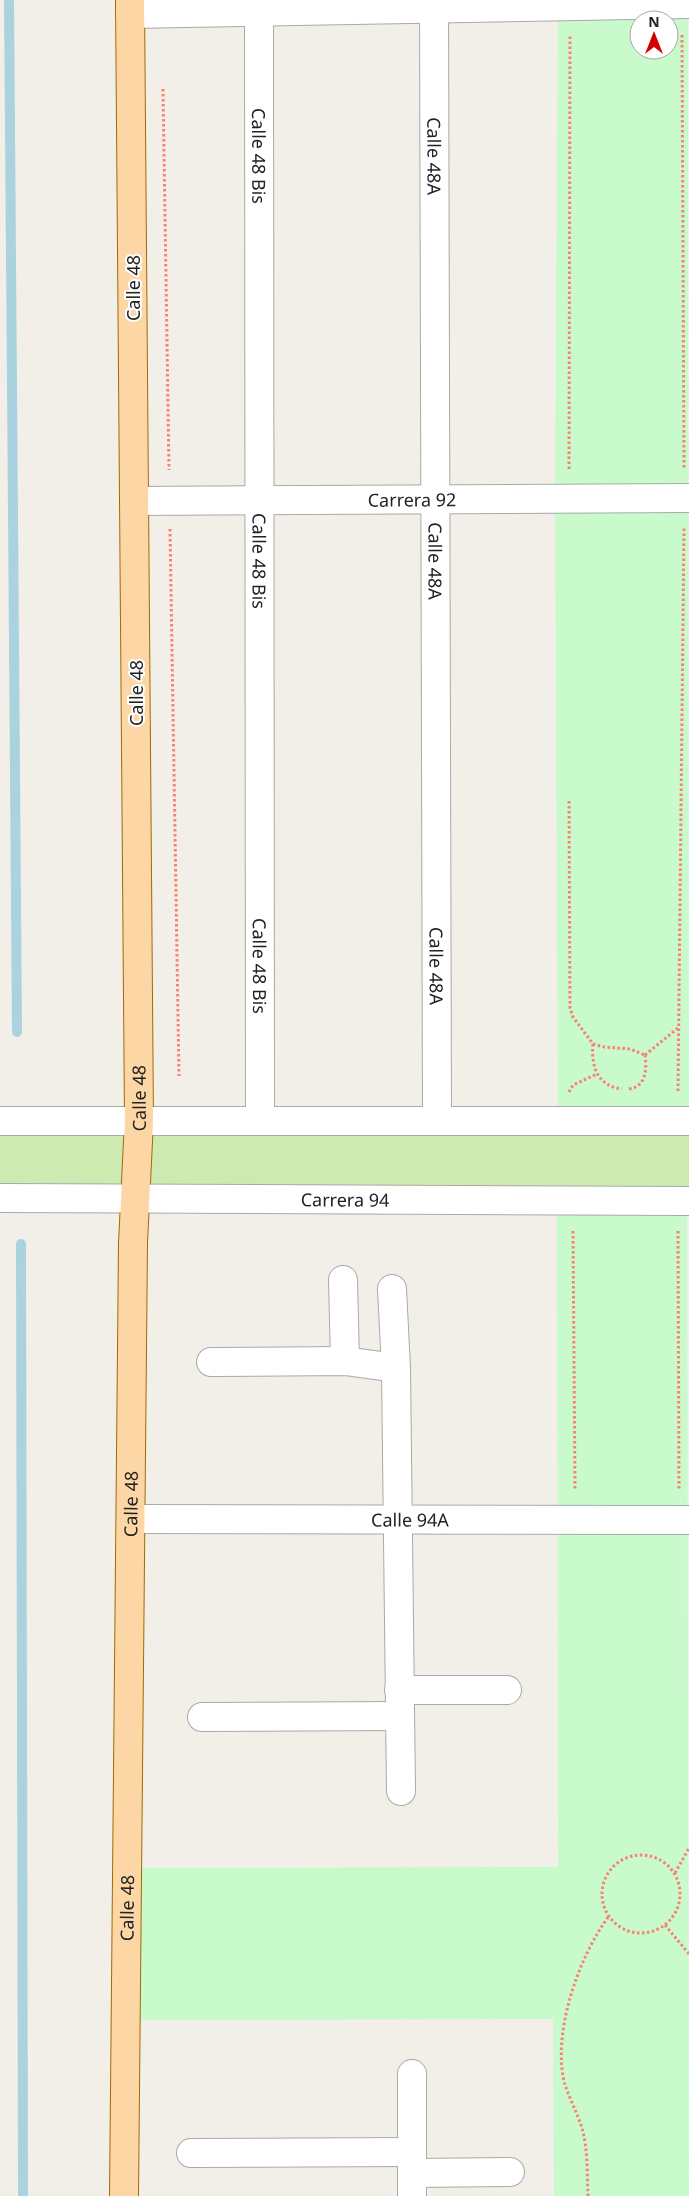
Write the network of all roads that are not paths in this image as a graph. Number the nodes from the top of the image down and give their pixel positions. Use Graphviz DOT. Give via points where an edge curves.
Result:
graph roads {
  1 [pos="434,4"];
  2 [pos="685,4"];
  3 [pos="259,6"];
  4 [pos="130,7"];
  5 [pos="686,498"];
  6 [pos="435,499"];
  7 [pos="260,500"];
  8 [pos="134,501"];
  9 [pos="0,1122"];
  10 [pos="139,1122"];
  11 [pos="260,1122"];
  12 [pos="437,1122"];
  13 [pos="683,1122"];
  14 [pos="0,1198"];
  15 [pos="134,1199"];
  16 [pos="683,1202"];
  17 [pos="343,1280"];
  18 [pos="392,1289"];
  19 [pos="210,1362"];
  20 [pos="345,1362"];
  21 [pos="396,1368"];
  22 [pos="131,1519"];
  23 [pos="396,1520"];
  24 [pos="684,1520"];
  25 [pos="507,1690"];
  26 [pos="399,1703"];
  27 [pos="202,1717"];
  28 [pos="400,1791"];
  29 [pos="412,2074"];
  30 [pos="191,2153"];
  31 [pos="510,2172"];
  32 [pos="412,2174"];
  33 [pos="124,2196"];
  1 -- 2 [label="street"];
  1 -- 3 [label="street"];
  1 -- 6 [label="street, Calle 48A"];
  3 -- 4 [label="street"];
  3 -- 7 [label="street, Calle 48 Bis"];
  4 -- 8 [label="main road, Calle 48"];
  5 -- 6 [label="street, Carrera 92"];
  6 -- 7 [label="street, Carrera 92"];
  6 -- 12 [label="street, Calle 48A"];
  7 -- 8 [label="street, Carrera 92"];
  7 -- 11 [label="street, Calle 48 Bis"];
  8 -- 10 [label="main road, Calle 48"];
  9 -- 10 [label="street"];
  10 -- 11 [label="street"];
  10 -- 15 [label="main road, Calle 48"];
  11 -- 12 [label="street"];
  12 -- 13 [label="street"];
  14 -- 15 [label="street, Carrera 94"];
  15 -- 16 [label="street, Carrera 94"];
  15 -- 22 [label="main road, Calle 48"];
  17 -- 20 [label="street"];
  18 -- 21 [label="street"];
  19 -- 20 [label="street"];
  20 -- 21 [label="street"];
  21 -- 23 [label="street"];
  22 -- 23 [label="street, Calle 94A"];
  22 -- 33 [label="main road, Calle 48"];
  23 -- 24 [label="street, Calle 94A"];
  23 -- 26 [label="street"];
  25 -- 26 [label="street"];
  26 -- 27 [label="street"];
  26 -- 28 [label="street"];
  29 -- 32 [label="street"];
  30 -- 32 [label="street"];
  31 -- 32 [label="street"];
}
